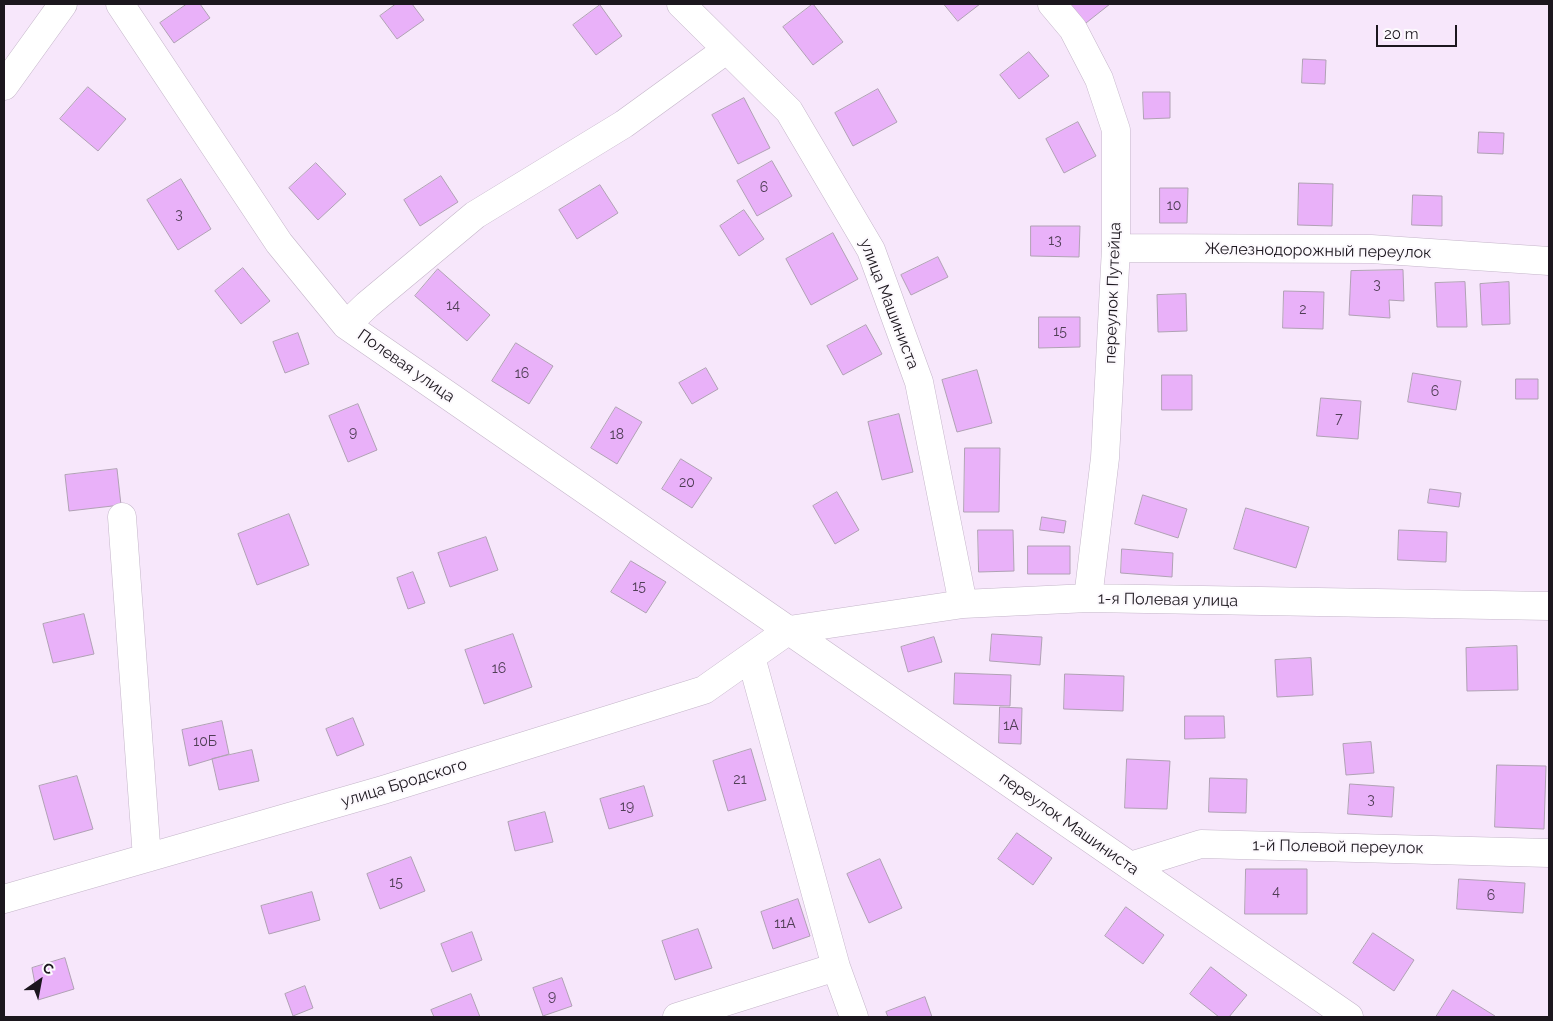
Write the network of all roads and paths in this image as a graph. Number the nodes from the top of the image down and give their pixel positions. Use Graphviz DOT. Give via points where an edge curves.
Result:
graph roads {
  1 [pos="63,4"];
  2 [pos="120,4"];
  3 [pos="681,4"];
  4 [pos="1052,4"];
  5 [pos="726,50"];
  6 [pos="4,86"];
  7 [pos="1116,248"];
  8 [pos="1549,261"];
  9 [pos="346,325"];
  10 [pos="122,517"];
  11 [pos="1088,598"];
  12 [pos="963,604"];
  13 [pos="1549,606"];
  14 [pos="788,630"];
  15 [pos="751,657"];
  16 [pos="1549,853"];
  17 [pos="147,858"];
  18 [pos="1130,866"];
  19 [pos="4,899"];
  20 [pos="836,967"];
  21 [pos="677,1017"];
  22 [pos="854,1017"];
  23 [pos="1349,1017"];
  1 -- 6 [label="street"];
  2 -- 9 [label="street, Полевая улица" via="279,243"];
  3 -- 5 [label="street, улица Машиниста"];
  4 -- 7 [label="street, переулок Путейца" via="1072,29 1099,79 1116,130"];
  5 -- 9 [label="street" via="624,124 475,216"];
  5 -- 12 [label="street, улица Машиниста" via="789,111 871,250 919,382"];
  7 -- 8 [label="street, Железнодорожный переулок" via="1371,249"];
  7 -- 11 [label="street, переулок Путейца" via="1105,458"];
  9 -- 14 [label="street, Полевая улица"];
  10 -- 17 [label="street"];
  11 -- 12 [label="street, 1-я Полевая улица"];
  11 -- 13 [label="street, 1-я Полевая улица"];
  12 -- 14 [label="street, 1-я Полевая улица"];
  14 -- 15 [label="street, улица Бродского"];
  14 -- 18 [label="street, переулок Машиниста"];
  15 -- 17 [label="street, улица Бродского" via="704,690 383,790"];
  15 -- 20 [label="street"];
  16 -- 18 [label="street, 1-й Полевой переулок" via="1201,844"];
  17 -- 19 [label="street, улица Бродского"];
  18 -- 23 [label="street, переулок Машиниста"];
  20 -- 21 [label="street"];
  20 -- 22 [label="street"];
}
